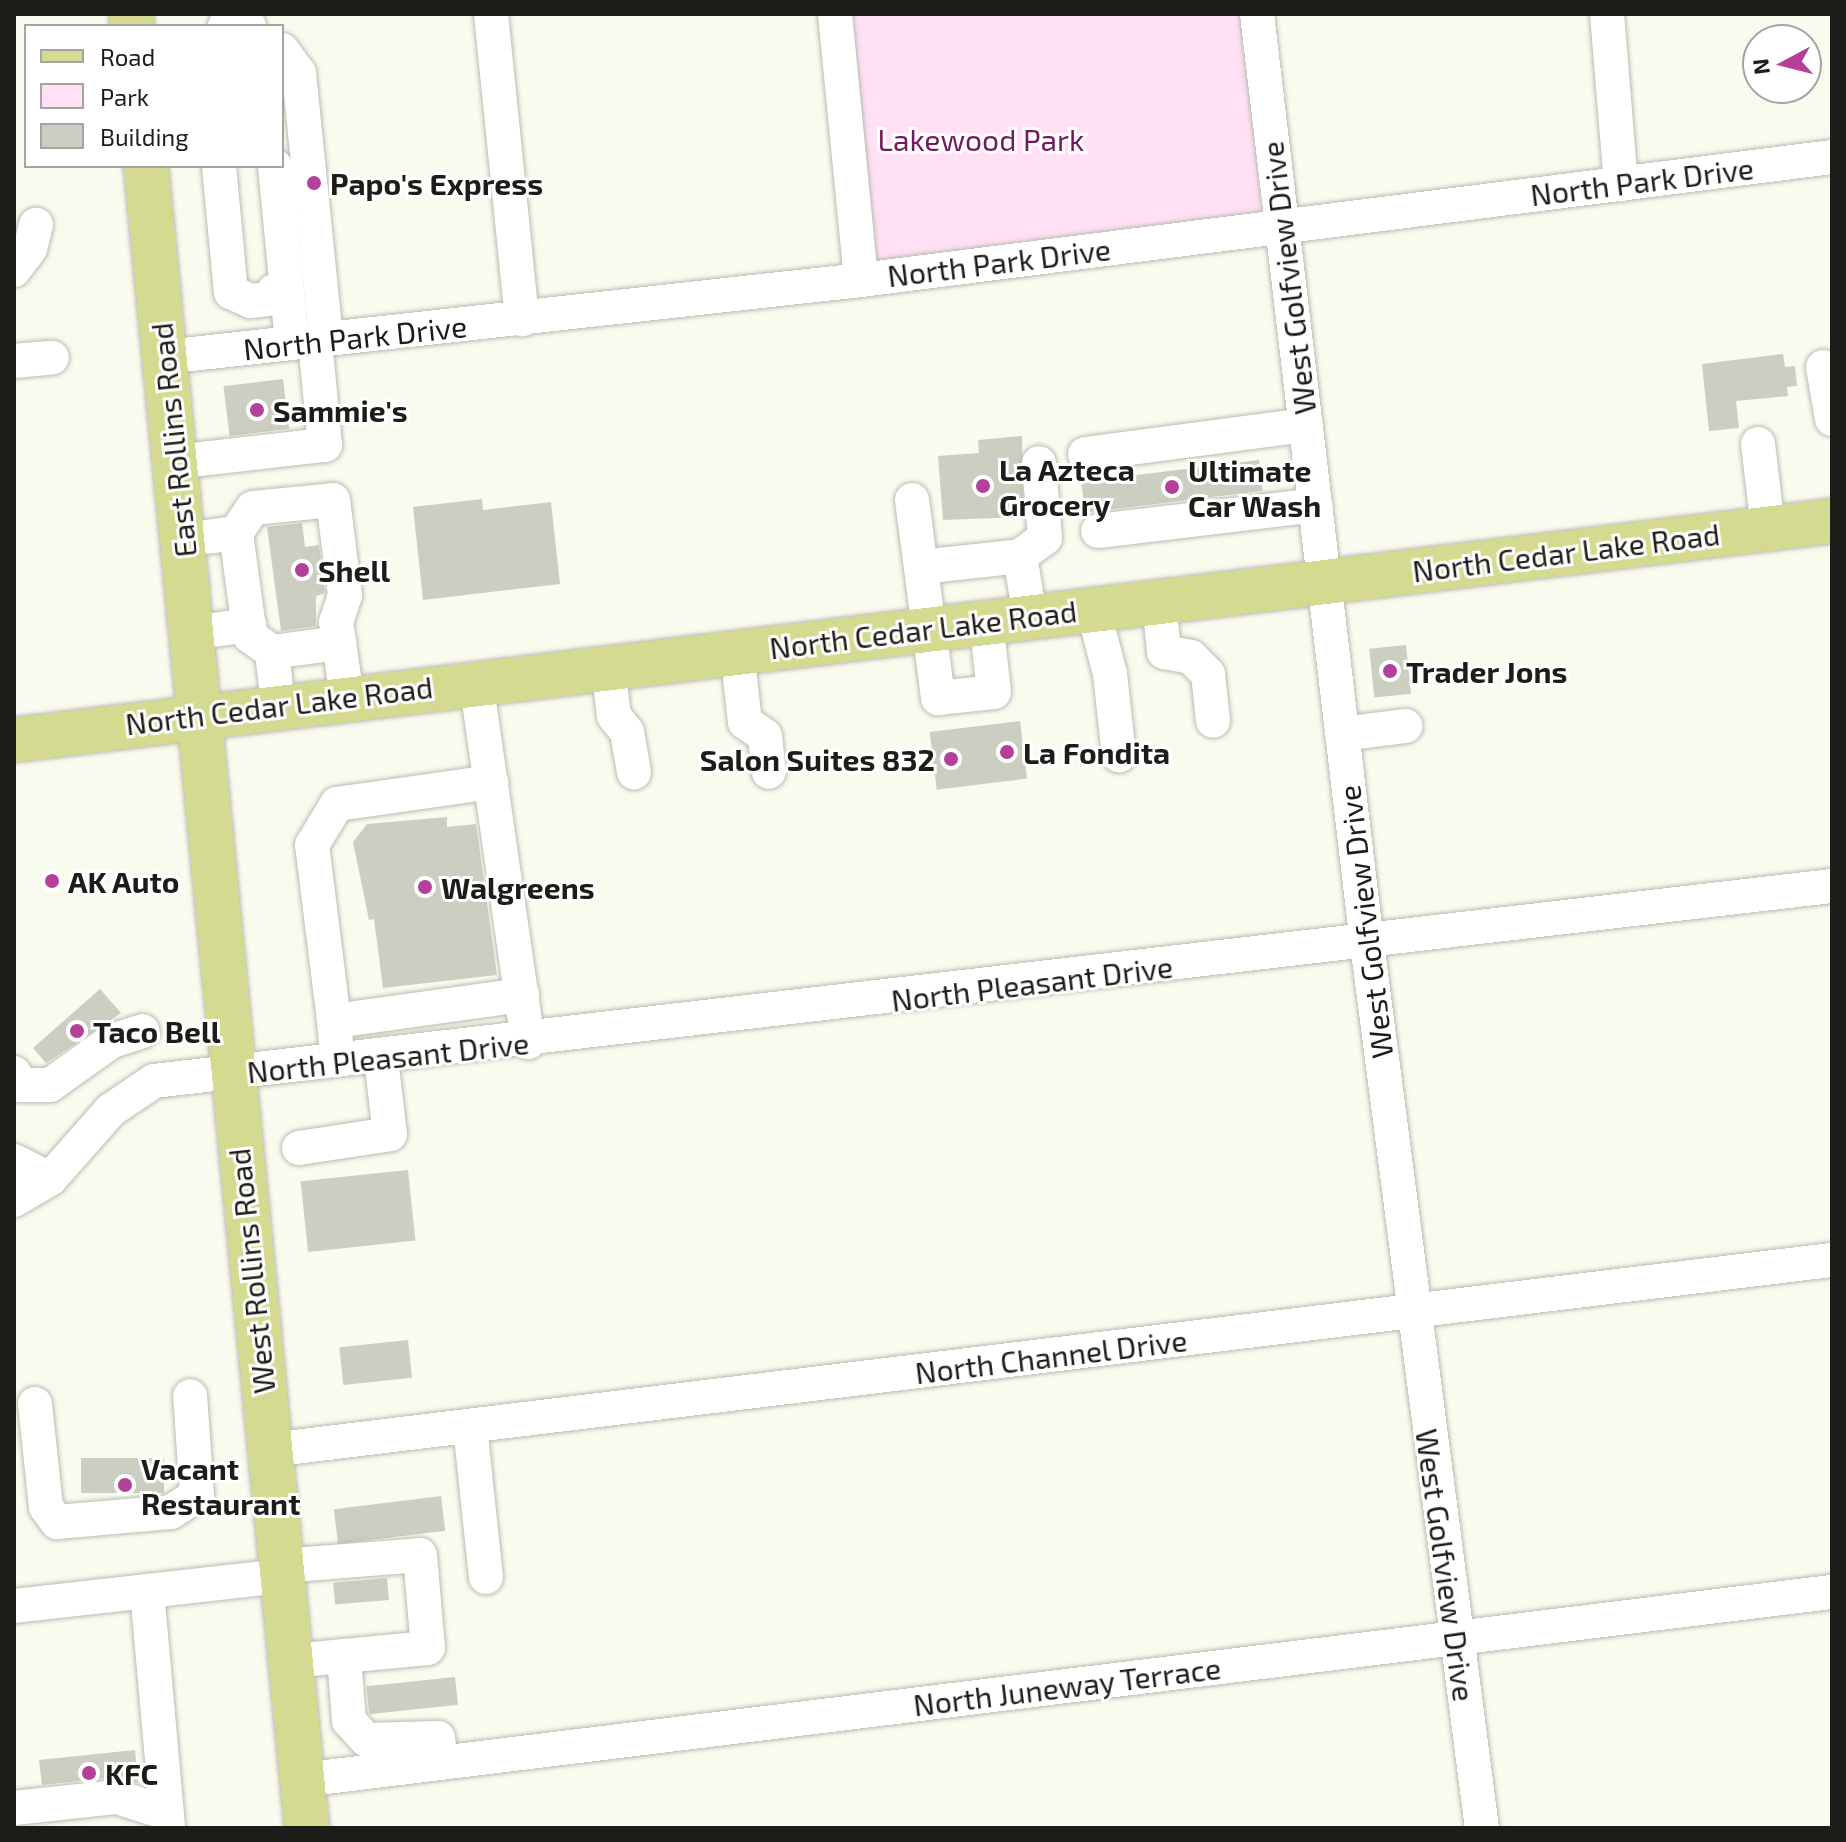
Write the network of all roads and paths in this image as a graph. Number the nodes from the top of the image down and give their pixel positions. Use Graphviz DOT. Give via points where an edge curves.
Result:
graph roads {
  1 [pos="491,14"];
  2 [pos="835,14"];
  3 [pos="1257,14"];
  4 [pos="1607,14"];
  5 [pos="284,53"];
  6 [pos="1832,157"];
  7 [pos="146,168"];
  8 [pos="219,168"];
  9 [pos="231,168"];
  10 [pos="275,168"];
  11 [pos="1621,184"];
  12 [pos="36,225"];
  13 [pos="1282,226"];
  14 [pos="14,270"];
  15 [pos="861,280"];
  16 [pos="282,284"];
  17 [pos="522,319"];
  18 [pos="311,341"];
  19 [pos="165,357"];
  20 [pos="52,358"];
  21 [pos="14,361"];
  22 [pos="1823,367"];
  23 [pos="1832,419"];
  24 [pos="1306,425"];
  25 [pos="1758,444"];
  26 [pos="1085,454"];
  27 [pos="175,462"];
  28 [pos="1039,463"];
  29 [pos="912,500"];
  30 [pos="1315,505"];
  31 [pos="1832,521"];
  32 [pos="1768,528"];
  33 [pos="1098,531"];
  34 [pos="236,533"];
  35 [pos="183,540"];
  36 [pos="1020,556"];
  37 [pos="921,567"];
  38 [pos="1324,581"];
  39 [pos="1159,601"];
  40 [pos="1093,609"];
  41 [pos="1030,616"];
  42 [pos="986,621"];
  43 [pos="249,625"];
  44 [pos="929,628"];
  45 [pos="192,633"];
  46 [pos="339,643"];
  47 [pos="737,651"];
  48 [pos="272,652"];
  49 [pos="608,666"];
  50 [pos="476,681"];
  51 [pos="347,697"];
  52 [pos="278,705"];
  53 [pos="199,714"];
  54 [pos="1213,721"];
  55 [pos="1405,726"];
  56 [pos="1342,734"];
  57 [pos="14,740"];
  58 [pos="1119,756"];
  59 [pos="634,772"];
  60 [pos="769,772"];
  61 [pos="491,782"];
  62 [pos="1832,886"];
  63 [pos="1367,943"];
  64 [pos="522,995"];
  65 [pos="334,1021"];
  66 [pos="142,1031"];
  67 [pos="528,1042"];
  68 [pos="381,1058"];
  69 [pos="338,1063"];
  70 [pos="14,1073"];
  71 [pos="231,1075"];
  72 [pos="299,1148"];
  73 [pos="14,1161"];
  74 [pos="50,1179"];
  75 [pos="14,1200"];
  76 [pos="1832,1260"];
  77 [pos="1413,1312"];
  78 [pos="190,1396"];
  79 [pos="35,1404"];
  80 [pos="470,1426"];
  81 [pos="270,1450"];
  82 [pos="282,1571"];
  83 [pos="486,1577"];
  84 [pos="147,1591"];
  85 [pos="1832,1592"];
  86 [pos="14,1606"];
  87 [pos="1455,1639"];
  88 [pos="344,1656"];
  89 [pos="290,1661"];
  90 [pos="441,1763"];
  91 [pos="302,1780"];
  92 [pos="14,1808"];
  93 [pos="167,1820"];
  94 [pos="307,1828"];
  95 [pos="1482,1828"];
  1 -- 17 [label="street"];
  2 -- 15 [label="street"];
  3 -- 13 [label="street, West Golfview Drive"];
  4 -- 11 [label="street"];
  5 -- 18 [label="street" via="299,73"];
  6 -- 11 [label="street, North Park Drive"];
  7 -- 19 [label="main road, East Rollins Road"];
  8 -- 16 [label="street" via="231,292 250,301 268,299"];
  9 -- 16 [label="street" via="242,278"];
  10 -- 16 [label="street"];
  11 -- 13 [label="street, North Park Drive"];
  12 -- 14 [label="street" via="30,249"];
  13 -- 15 [label="street, North Park Drive"];
  13 -- 24 [label="street, West Golfview Drive"];
  15 -- 17 [label="street, North Park Drive"];
  16 -- 18 [label="street"];
  17 -- 18 [label="street, North Park Drive"];
  18 -- 19 [label="street, North Park Drive"];
  18 -- 27 [label="street" via="325,445"];
  19 -- 27 [label="main road, East Rollins Road"];
  20 -- 21 [label="street"];
  22 -- 23 [label="street"];
  24 -- 26 [label="street"];
  24 -- 30 [label="street, West Golfview Drive"];
  25 -- 32 [label="street"];
  27 -- 35 [label="main road, East Rollins Road"];
  28 -- 36 [label="street" via="1045,538"];
  29 -- 37 [label="street"];
  30 -- 33 [label="street"];
  30 -- 38 [label="street, West Golfview Drive"];
  31 -- 32 [label="main road, North Cedar Lake Road"];
  32 -- 38 [label="main road, North Cedar Lake Road"];
  34 -- 35 [label="street"];
  34 -- 43 [label="street"];
  34 -- 46 [label="street" via="253,508 333,500 345,595 336,622"];
  35 -- 45 [label="main road, East Rollins Road"];
  36 -- 37 [label="street"];
  36 -- 41 [label="street"];
  37 -- 44 [label="street"];
  38 -- 39 [label="main road, North Cedar Lake Road"];
  38 -- 56 [label="street, West Golfview Drive"];
  39 -- 40 [label="main road, North Cedar Lake Road"];
  39 -- 54 [label="street" via="1164,652 1191,657 1208,674"];
  40 -- 41 [label="main road, North Cedar Lake Road"];
  40 -- 58 [label="street" via="1110,674"];
  41 -- 42 [label="main road, North Cedar Lake Road"];
  42 -- 44 [label="main road, North Cedar Lake Road"];
  42 -- 44 [label="street" via="994,692 938,698"];
  43 -- 45 [label="street"];
  43 -- 48 [label="street" via="250,636"];
  44 -- 47 [label="main road, North Cedar Lake Road"];
  45 -- 53 [label="main road, East Rollins Road"];
  46 -- 48 [label="street"];
  46 -- 51 [label="street"];
  47 -- 49 [label="main road, North Cedar Lake Road"];
  47 -- 60 [label="street" via="745,722 765,736"];
  48 -- 52 [label="street"];
  49 -- 50 [label="main road, North Cedar Lake Road"];
  49 -- 59 [label="street" via="614,716 627,732"];
  50 -- 51 [label="main road, North Cedar Lake Road"];
  50 -- 61 [label="street"];
  51 -- 52 [label="main road, North Cedar Lake Road"];
  52 -- 53 [label="main road, North Cedar Lake Road"];
  53 -- 57 [label="main road, North Cedar Lake Road"];
  53 -- 71 [label="main road, West Rollins Road"];
  55 -- 56 [label="street"];
  56 -- 63 [label="street, West Golfview Drive"];
  61 -- 64 [label="street"];
  61 -- 65 [label="street" via="337,804 312,845"];
  62 -- 63 [label="street, North Pleasant Drive"];
  63 -- 67 [label="street, North Pleasant Drive"];
  63 -- 77 [label="street, West Golfview Drive"];
  64 -- 65 [label="street"];
  64 -- 67 [label="street"];
  65 -- 69 [label="street"];
  66 -- 70 [label="street" via="112,1041 50,1085 21,1085"];
  67 -- 68 [label="street, North Pleasant Drive"];
  68 -- 69 [label="street, North Pleasant Drive"];
  68 -- 72 [label="street" via="390,1134"];
  69 -- 71 [label="street, North Pleasant Drive"];
  71 -- 74 [label="street, North Pleasant Drive" via="154,1081 111,1110"];
  71 -- 81 [label="main road, West Rollins Road"];
  73 -- 74 [label="street"];
  74 -- 75 [label="street, North Pleasant Drive"];
  76 -- 77 [label="street, North Channel Drive"];
  77 -- 80 [label="street, North Channel Drive"];
  77 -- 87 [label="street, West Golfview Drive"];
  78 -- 79 [label="street" via="197,1495 171,1512 57,1522 46,1507"];
  80 -- 81 [label="street, North Channel Drive"];
  80 -- 83 [label="street"];
  81 -- 82 [label="main road, West Rollins Road"];
  82 -- 84 [label="street"];
  82 -- 88 [label="street" via="420,1555 428,1648"];
  82 -- 89 [label="main road, West Rollins Road"];
  84 -- 86 [label="street"];
  84 -- 93 [label="street"];
  85 -- 87 [label="street, North Juneway Terrace"];
  87 -- 90 [label="street, North Juneway Terrace"];
  87 -- 95 [label="street, West Golfview Drive"];
  88 -- 89 [label="street"];
  88 -- 90 [label="street" via="349,1721 367,1740 438,1738"];
  89 -- 91 [label="main road, West Rollins Road"];
  90 -- 91 [label="street, North Juneway Terrace"];
  91 -- 94 [label="main road, West Rollins Road"];
  92 -- 93 [label="street" via="117,1797"];
}
